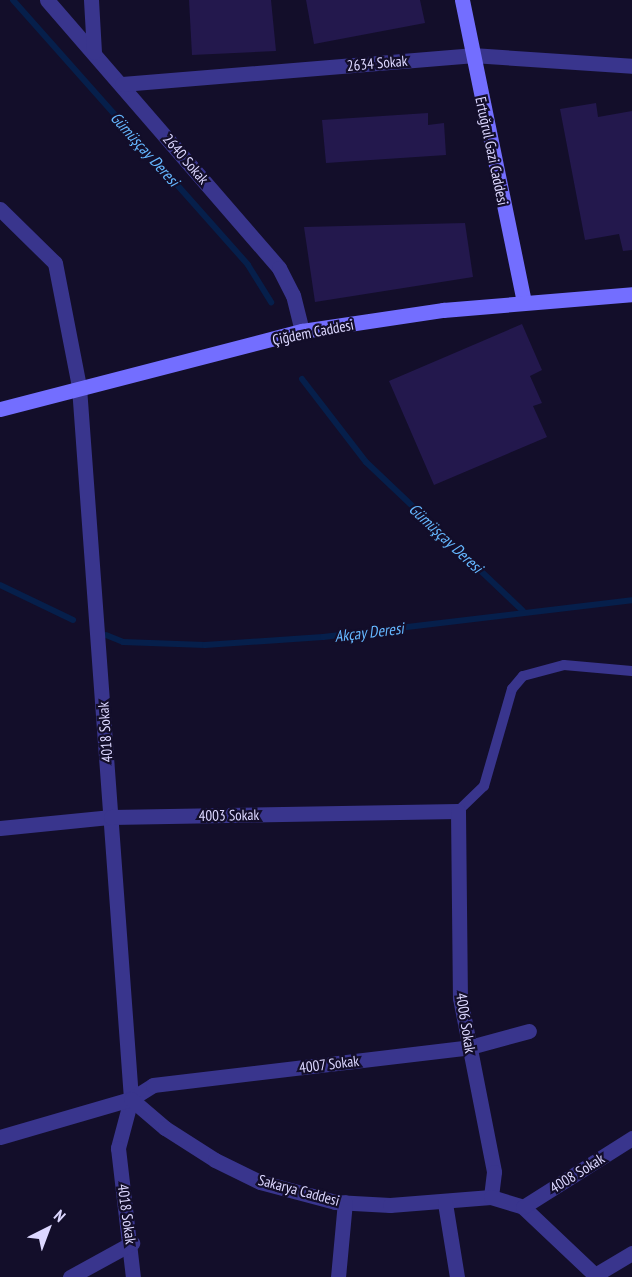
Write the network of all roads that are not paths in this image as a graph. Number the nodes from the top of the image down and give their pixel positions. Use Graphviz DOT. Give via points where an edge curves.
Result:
graph roads {
  1 [pos="47,0"];
  2 [pos="91,0"];
  3 [pos="462,0"];
  4 [pos="94,52"];
  5 [pos="472,54"];
  6 [pos="632,66"];
  7 [pos="122,84"];
  8 [pos="0,209"];
  9 [pos="632,294"];
  10 [pos="524,301"];
  11 [pos="302,332"];
  12 [pos="79,387"];
  13 [pos="0,409"];
  14 [pos="632,671"];
  15 [pos="458,810"];
  16 [pos="111,817"];
  17 [pos="0,828"];
  18 [pos="529,1031"];
  19 [pos="470,1047"];
  20 [pos="131,1099"];
  21 [pos="0,1137"];
  22 [pos="632,1138"];
  23 [pos="491,1197"];
  24 [pos="345,1202"];
  25 [pos="445,1203"];
  26 [pos="523,1207"];
  27 [pos="132,1243"];
  28 [pos="632,1253"];
  29 [pos="596,1276"];
  30 [pos="70,1277"];
  31 [pos="133,1277"];
  32 [pos="338,1277"];
  33 [pos="457,1277"];
  1 -- 4 [label="street, 2640 Sokak"];
  2 -- 4 [label="street"];
  3 -- 5 [label="street, Ertuğrul Gazi Caddesi"];
  4 -- 7 [label="street, 2640 Sokak"];
  5 -- 6 [label="street, 2634 Sokak"];
  5 -- 7 [label="street, 2634 Sokak"];
  5 -- 10 [label="street, Ertuğrul Gazi Caddesi"];
  7 -- 11 [label="street, 2640 Sokak" via="279,268 293,295"];
  8 -- 12 [label="street, 4018 Sokak" via="55,263"];
  9 -- 10 [label="street, Çiğdem Caddesi"];
  10 -- 11 [label="street, Çiğdem Caddesi"];
  11 -- 12 [label="street, Çiğdem Caddesi"];
  12 -- 13 [label="street, Çiğdem Caddesi"];
  12 -- 16 [label="street, 4018 Sokak"];
  14 -- 15 [label="lane" via="564,665 524,676 512,689 484,786"];
  15 -- 16 [label="street, 4003 Sokak"];
  15 -- 19 [label="street, 4006 Sokak" via="460,998"];
  16 -- 17 [label="street, 4003 Sokak"];
  16 -- 20 [label="street, 4018 Sokak"];
  18 -- 19 [label="street, 4007 Sokak"];
  19 -- 20 [label="street, 4007 Sokak" via="153,1085"];
  19 -- 23 [label="street, 4006 Sokak" via="473,1081 494,1172"];
  20 -- 21 [label="street"];
  20 -- 24 [label="street, Sakarya Caddesi" via="205,1153 260,1182"];
  20 -- 27 [label="street, 4018 Sokak" via="117,1148"];
  22 -- 26 [label="street, 4008 Sokak"];
  23 -- 25 [label="street, Sakarya Caddesi"];
  23 -- 26 [label="street, Sakarya Caddesi"];
  24 -- 25 [label="street, Sakarya Caddesi"];
  24 -- 32 [label="street"];
  25 -- 33 [label="street"];
  26 -- 29 [label="street, Sakarya Caddesi"];
  27 -- 30 [label="street"];
  27 -- 31 [label="street, 4018 Sokak"];
  28 -- 29 [label="street"];
}
